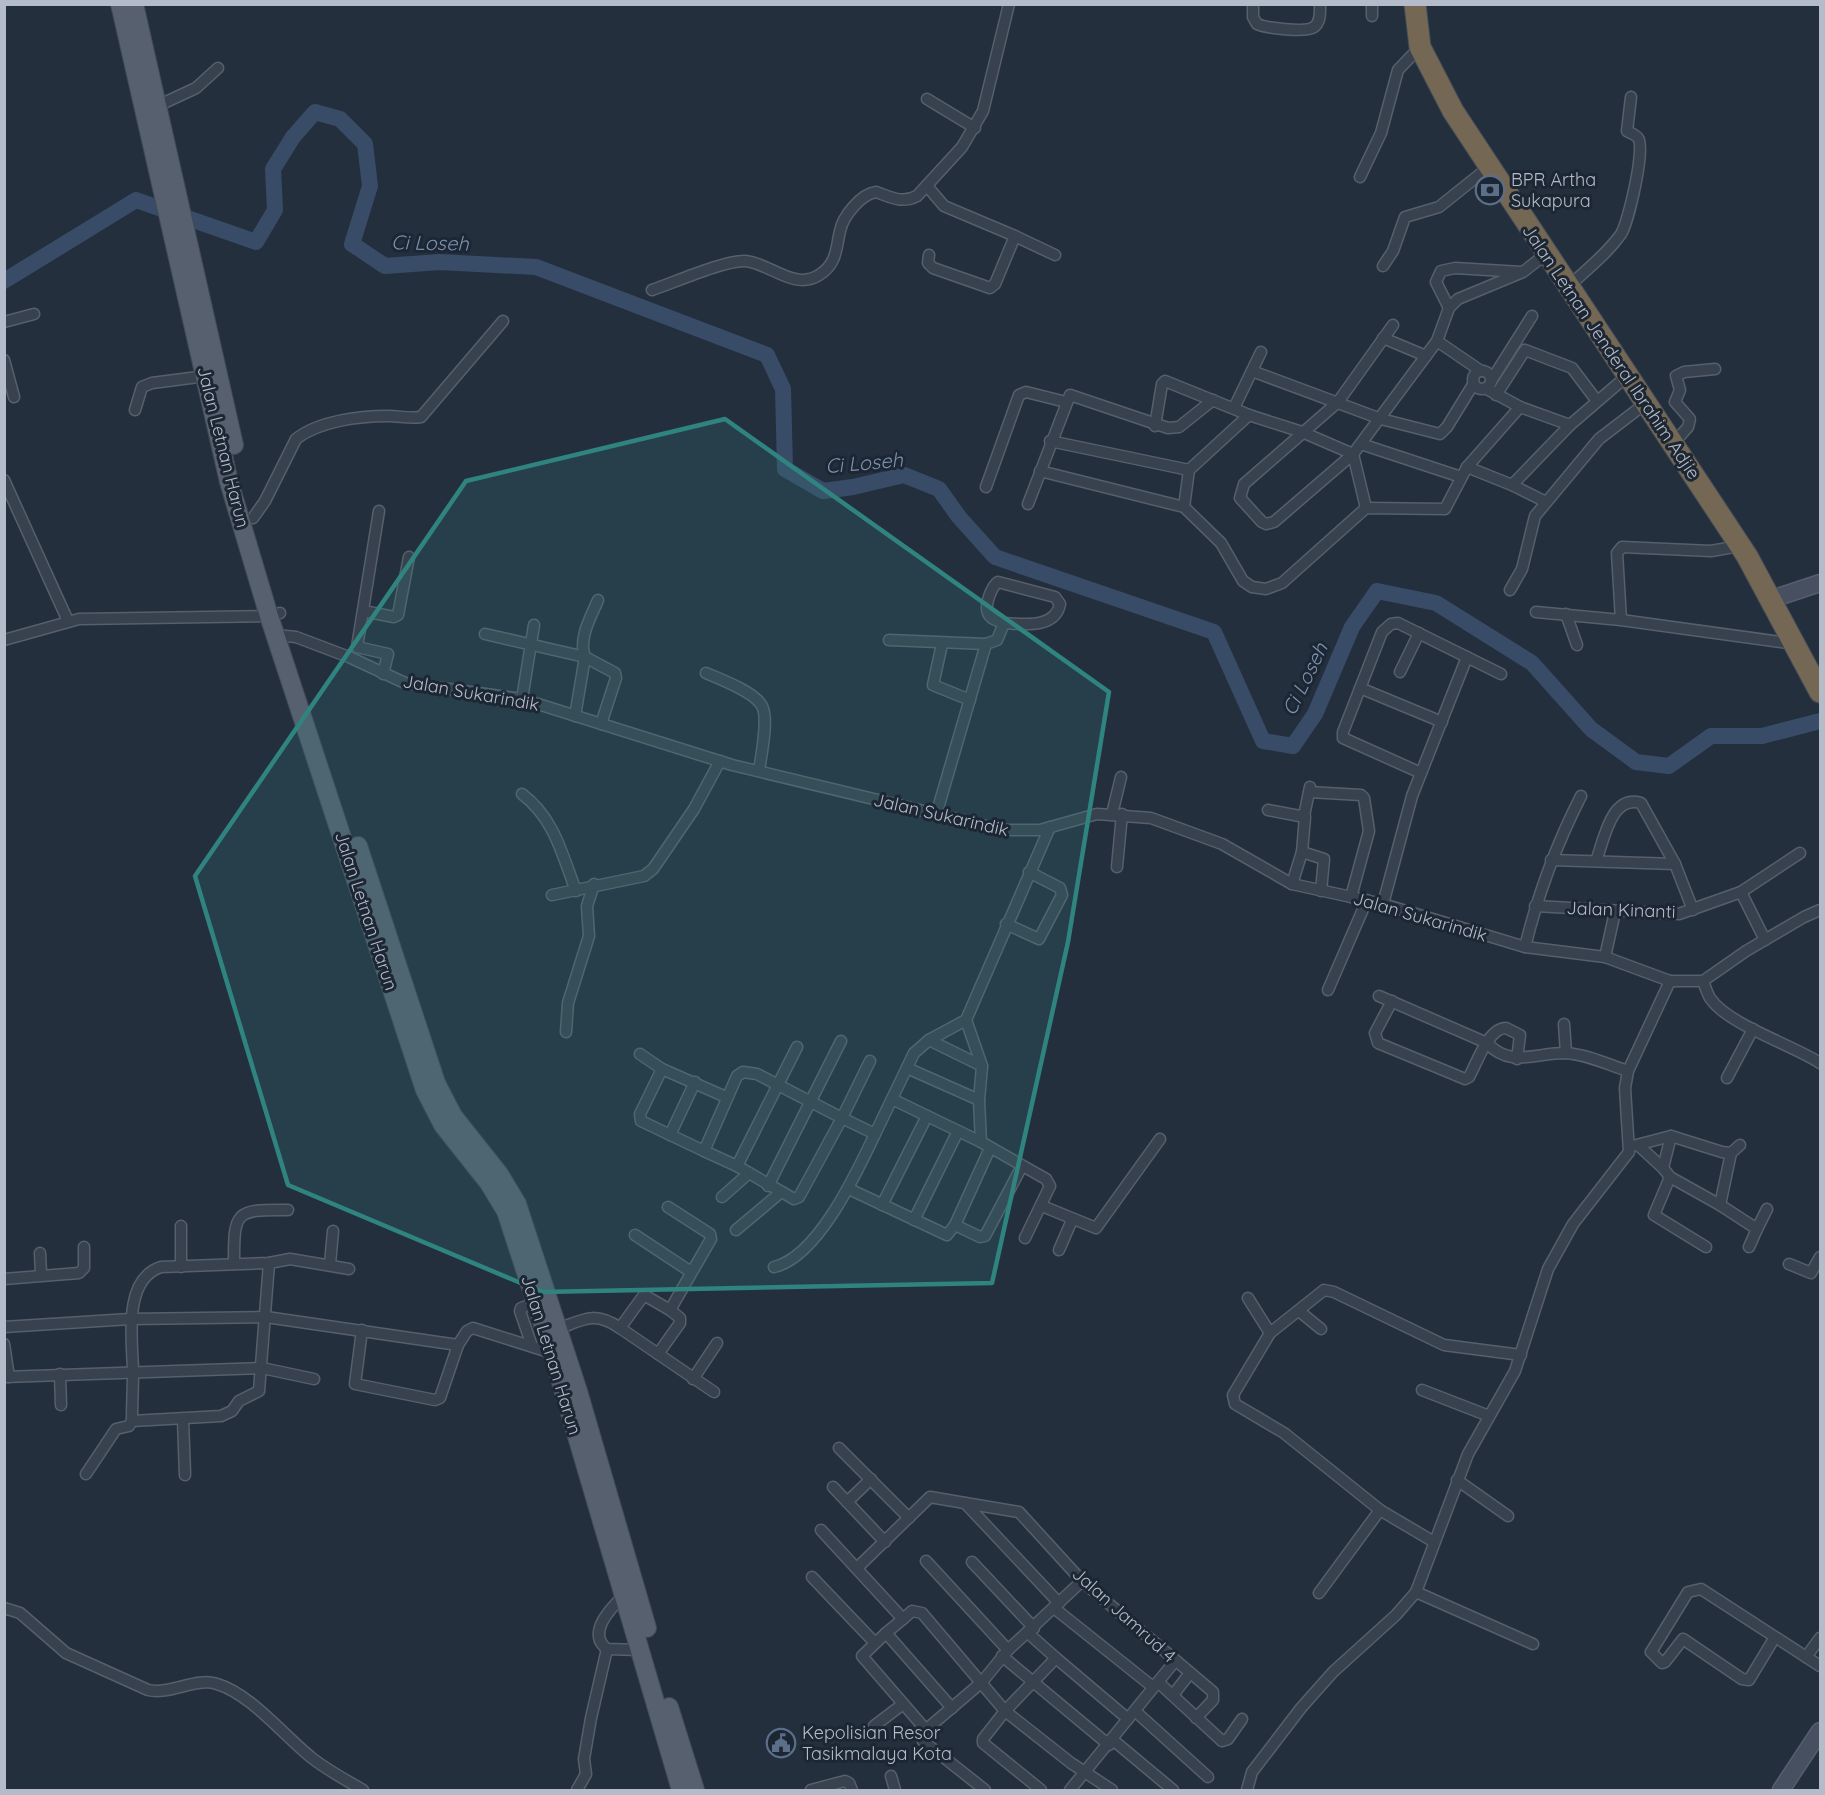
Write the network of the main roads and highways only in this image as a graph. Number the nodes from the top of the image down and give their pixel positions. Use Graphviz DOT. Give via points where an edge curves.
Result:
graph roads {
  1 [pos="120,4"];
  2 [pos="134,4"];
  3 [pos="1415,4"];
  4 [pos="151,108"];
  5 [pos="181,234"];
  6 [pos="1821,583"];
  7 [pos="1772,599"];
  8 [pos="275,614"];
  9 [pos="1818,687"];
  10 [pos="361,872"];
  11 [pos="559,1354"];
  12 [pos="626,1586"];
  13 [pos="1821,1731"];
  14 [pos="681,1791"];
  15 [pos="695,1791"];
  16 [pos="1781,1791"];
  1 -- 4 [label="main road, Jalan Letnan Harun"];
  2 -- 4 [label="main road, Jalan Letnan Harun"];
  3 -- 7 [label="highway, Jalan Letnan Jenderal Ibrahim Adjie" via="1420,47 1432,74 1489,168"];
  4 -- 5 [label="main road, Jalan Letnan Harun"];
  5 -- 8 [label="main road, Jalan Letnan Harun"];
  5 -- 8 [label="main road, Jalan Letnan Harun" via="229,482"];
  6 -- 7 [label="main road"];
  7 -- 9 [label="highway, Jalan Letnan Jenderal Ibrahim Adjie"];
  8 -- 10 [label="main road, Jalan Letnan Harun"];
  10 -- 11 [label="main road, Jalan Letnan Harun" via="425,1090 443,1125 506,1211 535,1303"];
  10 -- 11 [label="main road, Jalan Letnan Harun" via="436,1083 453,1116 499,1174 517,1204 558,1329"];
  11 -- 12 [label="main road, Jalan Letnan Harun"];
  12 -- 14 [label="main road, Jalan Letnan Harun" via="640,1650"];
  12 -- 15 [label="main road, Jalan Letnan Harun"];
  13 -- 16 [label="main road"];
}
